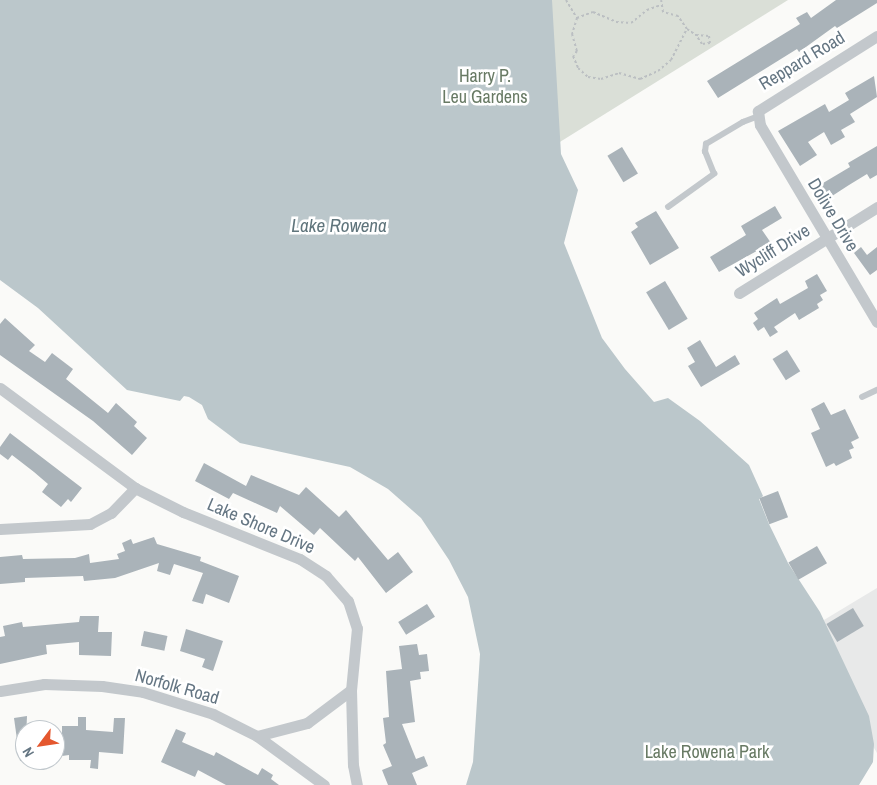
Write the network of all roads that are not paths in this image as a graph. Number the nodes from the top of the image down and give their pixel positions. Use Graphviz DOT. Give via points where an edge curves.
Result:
graph roads {
  1 [pos="877,36"];
  2 [pos="759,120"];
  3 [pos="668,207"];
  4 [pos="877,207"];
  5 [pos="826,238"];
  6 [pos="738,294"];
  7 [pos="877,322"];
  8 [pos="0,388"];
  9 [pos="877,390"];
  10 [pos="862,397"];
  11 [pos="135,488"];
  12 [pos="0,528"];
  13 [pos="351,690"];
  14 [pos="0,691"];
  15 [pos="257,736"];
  16 [pos="324,785"];
  17 [pos="357,785"];
  1 -- 2 [label="street, Reppard Road" via="764,104 758,110"];
  2 -- 3 [label="lane" via="706,144 705,152 714,174"];
  2 -- 5 [label="street, Dolive Drive"];
  4 -- 5 [label="street, Wycliff Drive"];
  5 -- 6 [label="street, Wycliff Drive"];
  5 -- 7 [label="street, Dolive Drive"];
  8 -- 11 [label="street, Lake Shore Drive"];
  9 -- 10 [label="lane"];
  11 -- 12 [label="street" via="111,513 90,524"];
  11 -- 13 [label="street, Lake Shore Drive" via="183,512 300,559 326,576 348,601 357,628"];
  13 -- 15 [label="street" via="307,723"];
  13 -- 17 [label="street, Lake Shore Drive" via="353,765"];
  14 -- 15 [label="street, Norfolk Road" via="44,684 102,686 143,692 212,714"];
  15 -- 16 [label="street, Norfolk Road"];
}
